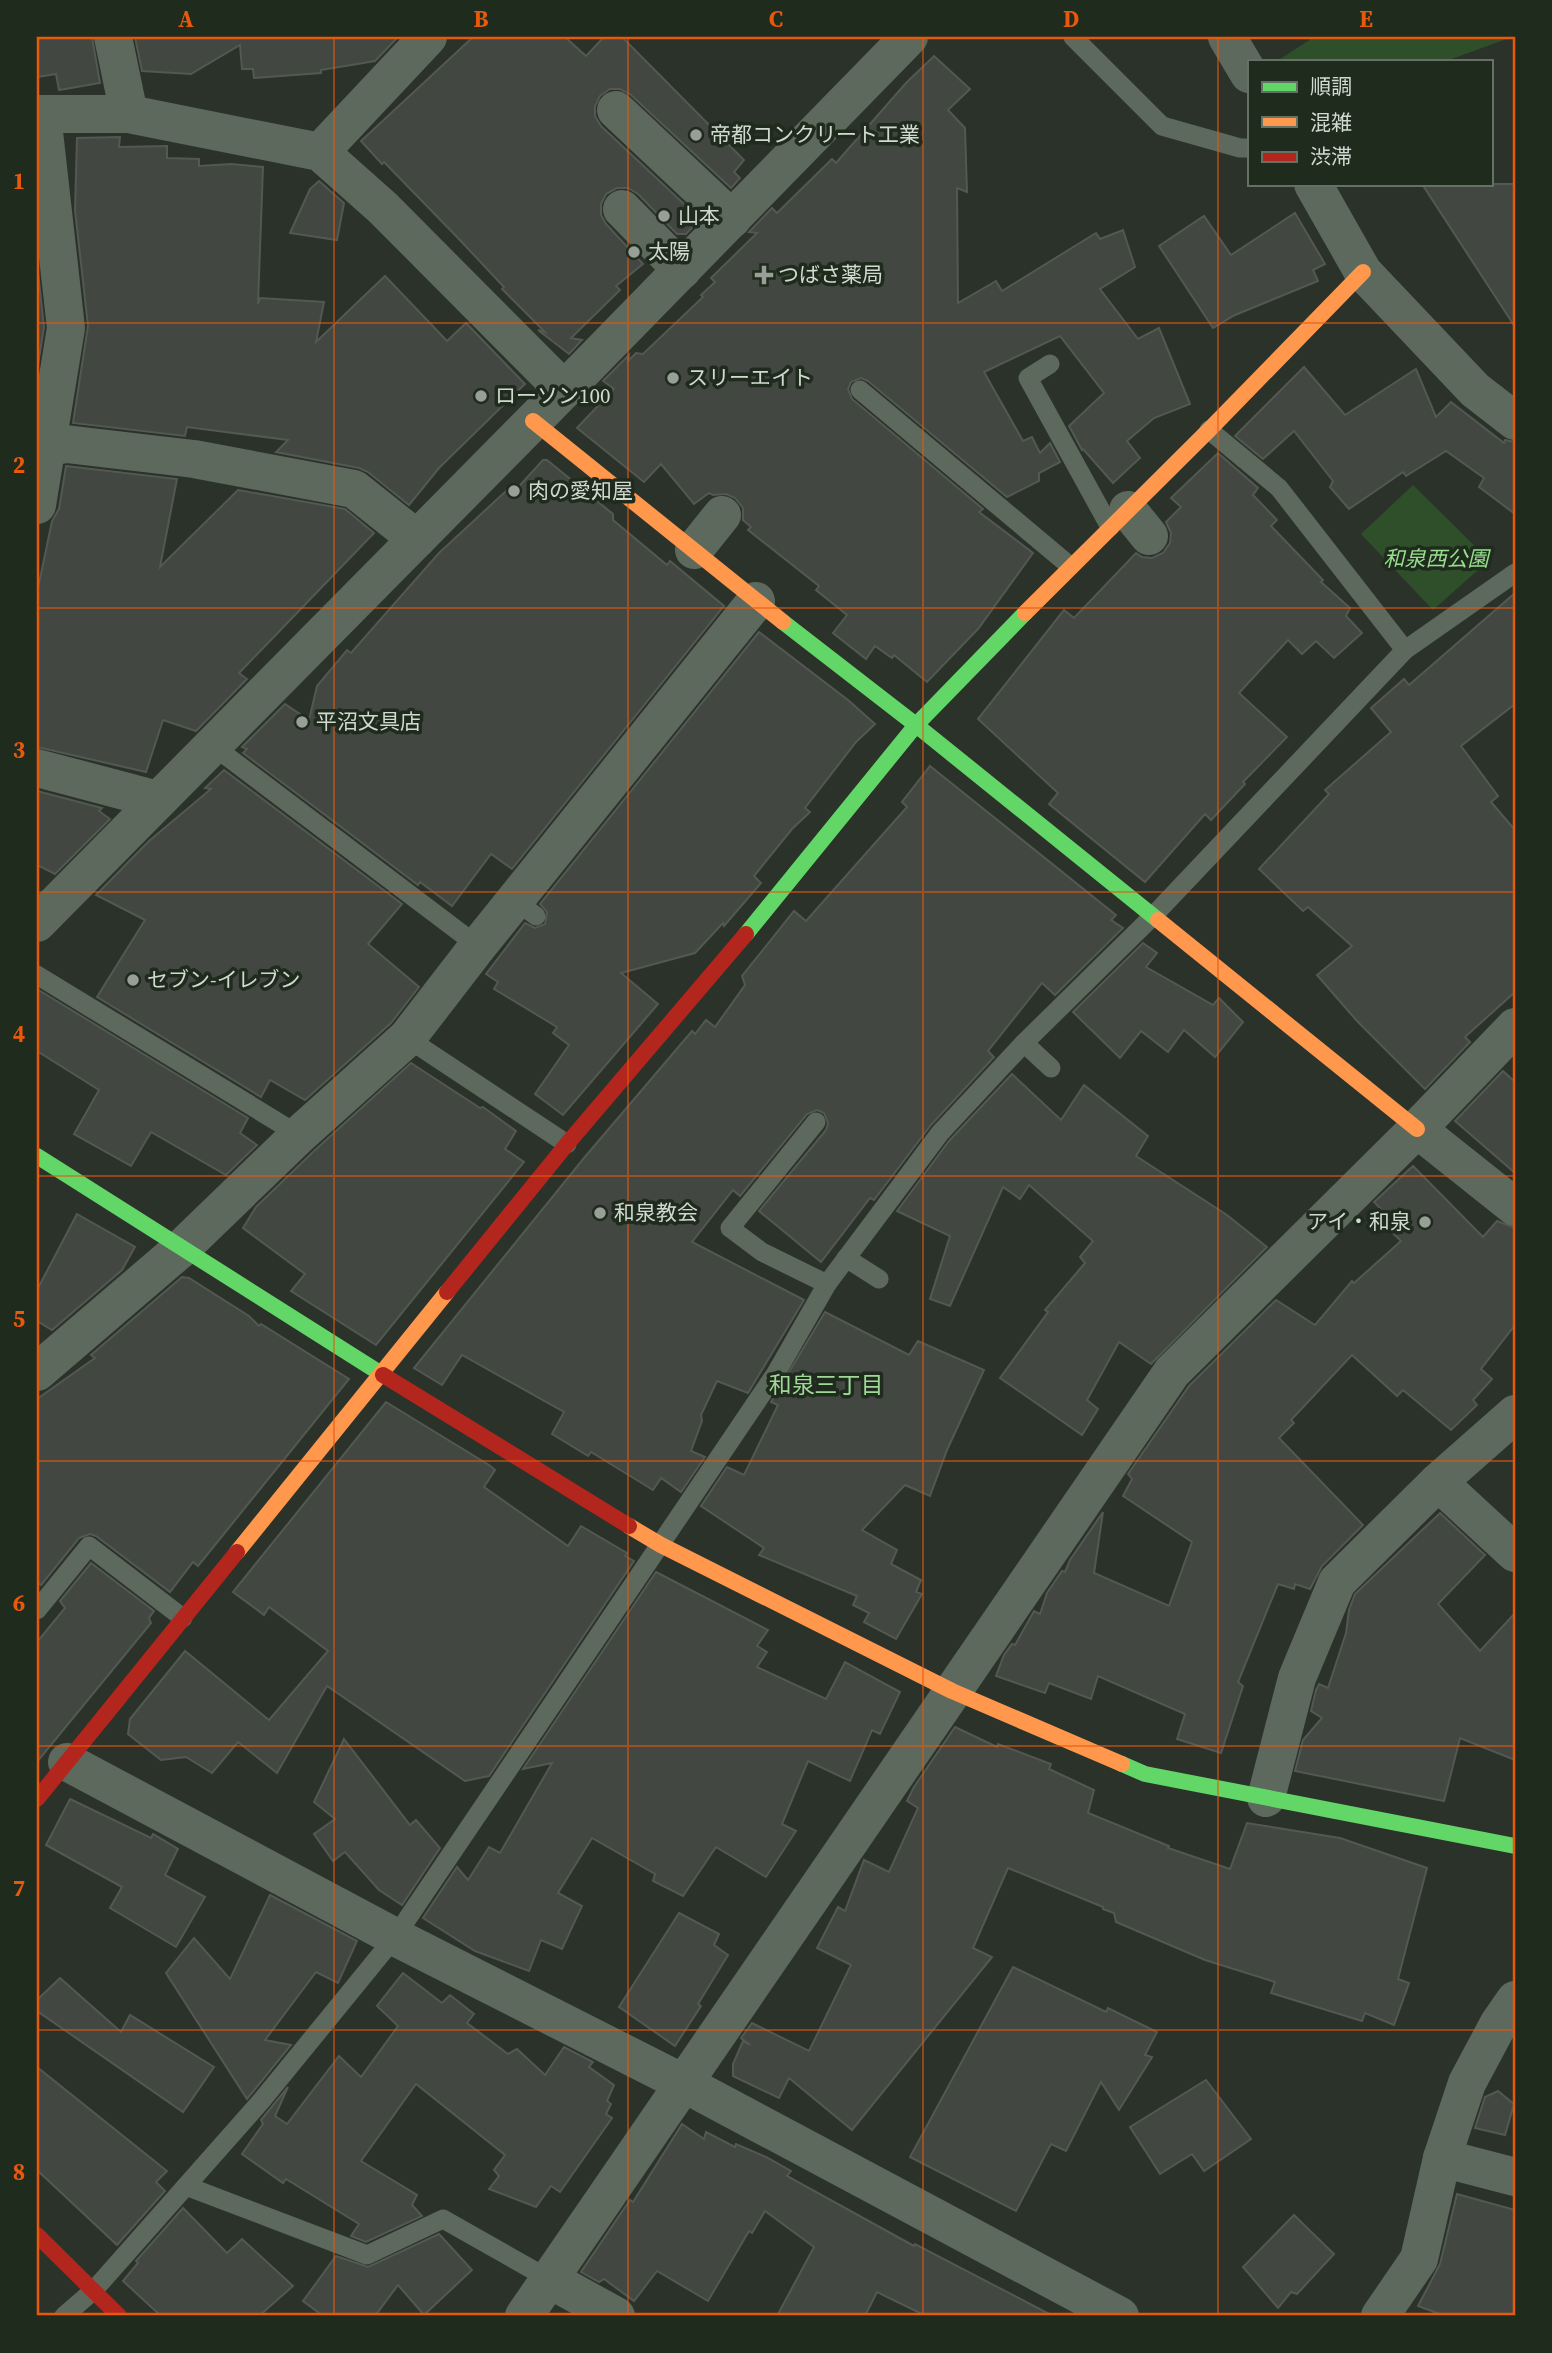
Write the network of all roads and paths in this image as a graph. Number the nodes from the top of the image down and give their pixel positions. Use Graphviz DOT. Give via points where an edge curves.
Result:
graph roads {
  1 [pos="113,37"];
  2 [pos="428,37"];
  3 [pos="909,37"];
  4 [pos="1073,37"];
  5 [pos="1227,37"];
  6 [pos="1248,73"];
  7 [pos="617,110"];
  8 [pos="39,114"];
  9 [pos="129,114"];
  10 [pos="1248,148"];
  11 [pos="320,152"];
  12 [pos="1313,186"];
  13 [pos="622,209"];
  14 [pos="732,219"];
  15 [pos="682,270"];
  16 [pos="1363,272"];
  17 [pos="1050,364"];
  18 [pos="564,390"];
  19 [pos="860,390"];
  20 [pos="533,421"];
  21 [pos="1515,421"];
  22 [pos="1209,430"];
  23 [pos="42,449"];
  24 [pos="37,505"];
  25 [pos="722,515"];
  26 [pos="1129,524"];
  27 [pos="416,540"];
  28 [pos="694,550"];
  29 [pos="1070,566"];
  30 [pos="1515,573"];
  31 [pos="756,601"];
  32 [pos="1405,650"];
  33 [pos="916,726"];
  34 [pos="212,745"];
  35 [pos="37,768"];
  36 [pos="158,800"];
  37 [pos="1153,915"];
  38 [pos="37,923"];
  39 [pos="478,946"];
  40 [pos="37,975"];
  41 [pos="1515,1027"];
  42 [pos="407,1038"];
  43 [pos="1024,1043"];
  44 [pos="1051,1068"];
  45 [pos="816,1122"];
  46 [pos="1417,1129"];
  47 [pos="299,1135"];
  48 [pos="567,1144"];
  49 [pos="37,1156"];
  50 [pos="1515,1207"];
  51 [pos="183,1247"];
  52 [pos="846,1258"];
  53 [pos="879,1279"];
  54 [pos="827,1284"];
  55 [pos="37,1372"];
  56 [pos="380,1373"];
  57 [pos="1515,1414"];
  58 [pos="1438,1482"];
  59 [pos="661,1545"];
  60 [pos="1515,1553"];
  61 [pos="37,1610"];
  62 [pos="183,1618"];
  63 [pos="952,1691"];
  64 [pos="47,1781"];
  65 [pos="1266,1798"];
  66 [pos="1515,1846"];
  67 [pos="395,1937"];
  68 [pos="1515,2000"];
  69 [pos="685,2084"];
  70 [pos="1442,2158"];
  71 [pos="1515,2177"];
  72 [pos="186,2186"];
  73 [pos="37,2235"];
  74 [pos="549,2279"];
  75 [pos="94,2290"];
  76 [pos="64,2316"];
  77 [pos="119,2316"];
  78 [pos="524,2316"];
  79 [pos="616,2316"];
  80 [pos="1120,2316"];
  81 [pos="1380,2316"];
  1 -- 9 [label="street"];
  2 -- 11 [label="street"];
  3 -- 14 [label="street"];
  4 -- 10 [label="lane" via="1162,126"];
  5 -- 6 [label="street"];
  7 -- 14 [label="street"];
  8 -- 9 [label="street"];
  8 -- 23 [label="street" via="66,328"];
  9 -- 11 [label="street"];
  11 -- 18 [label="street" via="383,208"];
  12 -- 16 [label="street"];
  13 -- 15 [label="street"];
  14 -- 15 [label="street"];
  15 -- 18 [label="street"];
  16 -- 21 [label="street" via="1475,390"];
  16 -- 22 [label="street"];
  17 -- 26 [label="lane" via="1028,378"];
  18 -- 20 [label="street"];
  19 -- 29 [label="lane"];
  20 -- 27 [label="street"];
  20 -- 28 [label="street"];
  22 -- 26 [label="street"];
  22 -- 32 [label="lane" via="1279,488"];
  23 -- 24 [label="street"];
  23 -- 27 [label="street" via="66,444 194,458 354,489"];
  25 -- 28 [label="street"];
  26 -- 29 [label="street"];
  27 -- 34 [label="street"];
  28 -- 31 [label="street"];
  29 -- 33 [label="street"];
  30 -- 32 [label="lane"];
  31 -- 33 [label="street"];
  31 -- 39 [label="street" via="526,908"];
  32 -- 37 [label="lane"];
  33 -- 37 [label="street"];
  33 -- 48 [label="street"];
  34 -- 36 [label="street"];
  34 -- 39 [label="lane"];
  35 -- 36 [label="street"];
  36 -- 38 [label="street"];
  37 -- 43 [label="lane"];
  37 -- 46 [label="street"];
  39 -- 42 [label="street"];
  40 -- 47 [label="lane"];
  41 -- 46 [label="street"];
  42 -- 47 [label="street"];
  42 -- 48 [label="lane"];
  43 -- 44 [label="lane"];
  43 -- 52 [label="lane" via="940,1133"];
  45 -- 54 [label="lane" via="730,1228 762,1252"];
  46 -- 50 [label="street"];
  46 -- 63 [label="street" via="1172,1372"];
  47 -- 51 [label="street"];
  48 -- 56 [label="street"];
  49 -- 51 [label="street"];
  51 -- 55 [label="street"];
  51 -- 56 [label="street"];
  52 -- 53 [label="lane"];
  52 -- 54 [label="lane"];
  54 -- 59 [label="lane" via="776,1373"];
  56 -- 59 [label="street"];
  56 -- 62 [label="street"];
  57 -- 58 [label="street"];
  58 -- 60 [label="street"];
  58 -- 65 [label="street" via="1337,1582 1297,1678"];
  59 -- 63 [label="street"];
  59 -- 67 [label="lane"];
  61 -- 62 [label="lane" via="89,1546"];
  62 -- 64 [label="street"];
  63 -- 65 [label="street" via="1145,1774"];
  63 -- 69 [label="street"];
  64 -- 67 [label="street"];
  65 -- 66 [label="street"];
  67 -- 69 [label="street"];
  67 -- 72 [label="lane"];
  68 -- 70 [label="street" via="1467,2083"];
  69 -- 74 [label="street"];
  69 -- 80 [label="street"];
  70 -- 71 [label="street"];
  70 -- 81 [label="street" via="1419,2259"];
  72 -- 74 [label="lane" via="367,2255 443,2219"];
  72 -- 75 [label="lane"];
  73 -- 75 [label="street"];
  74 -- 78 [label="street"];
  74 -- 79 [label="street"];
  75 -- 76 [label="lane"];
  75 -- 77 [label="street"];
}
